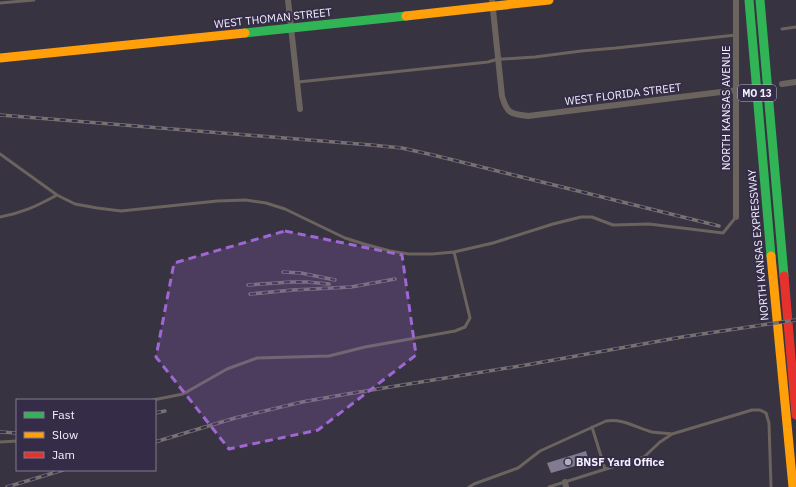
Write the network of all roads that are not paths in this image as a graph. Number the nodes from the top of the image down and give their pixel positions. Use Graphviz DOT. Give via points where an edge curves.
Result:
graph roads {
  1 [pos="34,0"];
  2 [pos="288,0"];
  3 [pos="549,0"];
  4 [pos="736,0"];
  5 [pos="749,0"];
  6 [pos="760,0"];
  7 [pos="0,3"];
  8 [pos="492,3"];
  9 [pos="796,27"];
  10 [pos="292,28"];
  11 [pos="782,29"];
  12 [pos="736,35"];
  13 [pos="0,58"];
  14 [pos="498,59"];
  15 [pos="298,82"];
  16 [pos="796,82"];
  17 [pos="782,84"];
  18 [pos="737,90"];
  19 [pos="300,109"];
  20 [pos="0,154"];
  21 [pos="57,195"];
  22 [pos="0,217"];
  23 [pos="736,217"];
  24 [pos="454,252"];
  25 [pos="156,399"];
  26 [pos="796,415"];
  27 [pos="592,427"];
  28 [pos="672,434"];
  29 [pos="16,441"];
  30 [pos="0,442"];
  31 [pos="605,469"];
  32 [pos="565,484"];
  33 [pos="469,487"];
  34 [pos="549,487"];
  35 [pos="771,487"];
  36 [pos="793,487"];
  1 -- 7 [label="lane"];
  2 -- 10 [label="street"];
  3 -- 8 [label="main road, WEST THOMAN STREET"];
  4 -- 12 [label="street, NORTH KANSAS AVENUE"];
  5 -- 36 [label="main road, NORTH KANSAS EXPRESSWAY / MO 13"];
  6 -- 26 [label="main road, NORTH KANSAS EXPRESSWAY / MO 13"];
  8 -- 10 [label="main road, WEST THOMAN STREET"];
  8 -- 14 [label="street"];
  9 -- 11 [label="lane"];
  10 -- 13 [label="main road, WEST THOMAN STREET"];
  10 -- 15 [label="street"];
  12 -- 14 [label="lane"];
  12 -- 18 [label="street, NORTH KANSAS AVENUE"];
  14 -- 15 [label="lane"];
  14 -- 18 [label="street, WEST FLORIDA STREET" via="505,106 511,113 528,116"];
  15 -- 19 [label="street"];
  16 -- 17 [label="street"];
  18 -- 23 [label="street, NORTH KANSAS AVENUE"];
  20 -- 21 [label="lane"];
  21 -- 22 [label="lane" via="40,204"];
  21 -- 24 [label="lane" via="75,204 121,212 245,200 285,209 345,238 390,251 409,254"];
  23 -- 24 [label="lane" via="723,233 649,224 613,225 592,217 580,217"];
  24 -- 25 [label="lane" via="470,318 464,327 455,331 329,356 257,358 227,369 183,394"];
  27 -- 28 [label="lane" via="613,420 654,432"];
  27 -- 31 [label="lane"];
  27 -- 33 [label="lane" via="540,451 518,468"];
  28 -- 31 [label="lane" via="644,457"];
  28 -- 35 [label="lane" via="752,410 766,413 769,423"];
  29 -- 30 [label="lane"];
  31 -- 32 [label="lane"];
  32 -- 34 [label="lane"];
}
